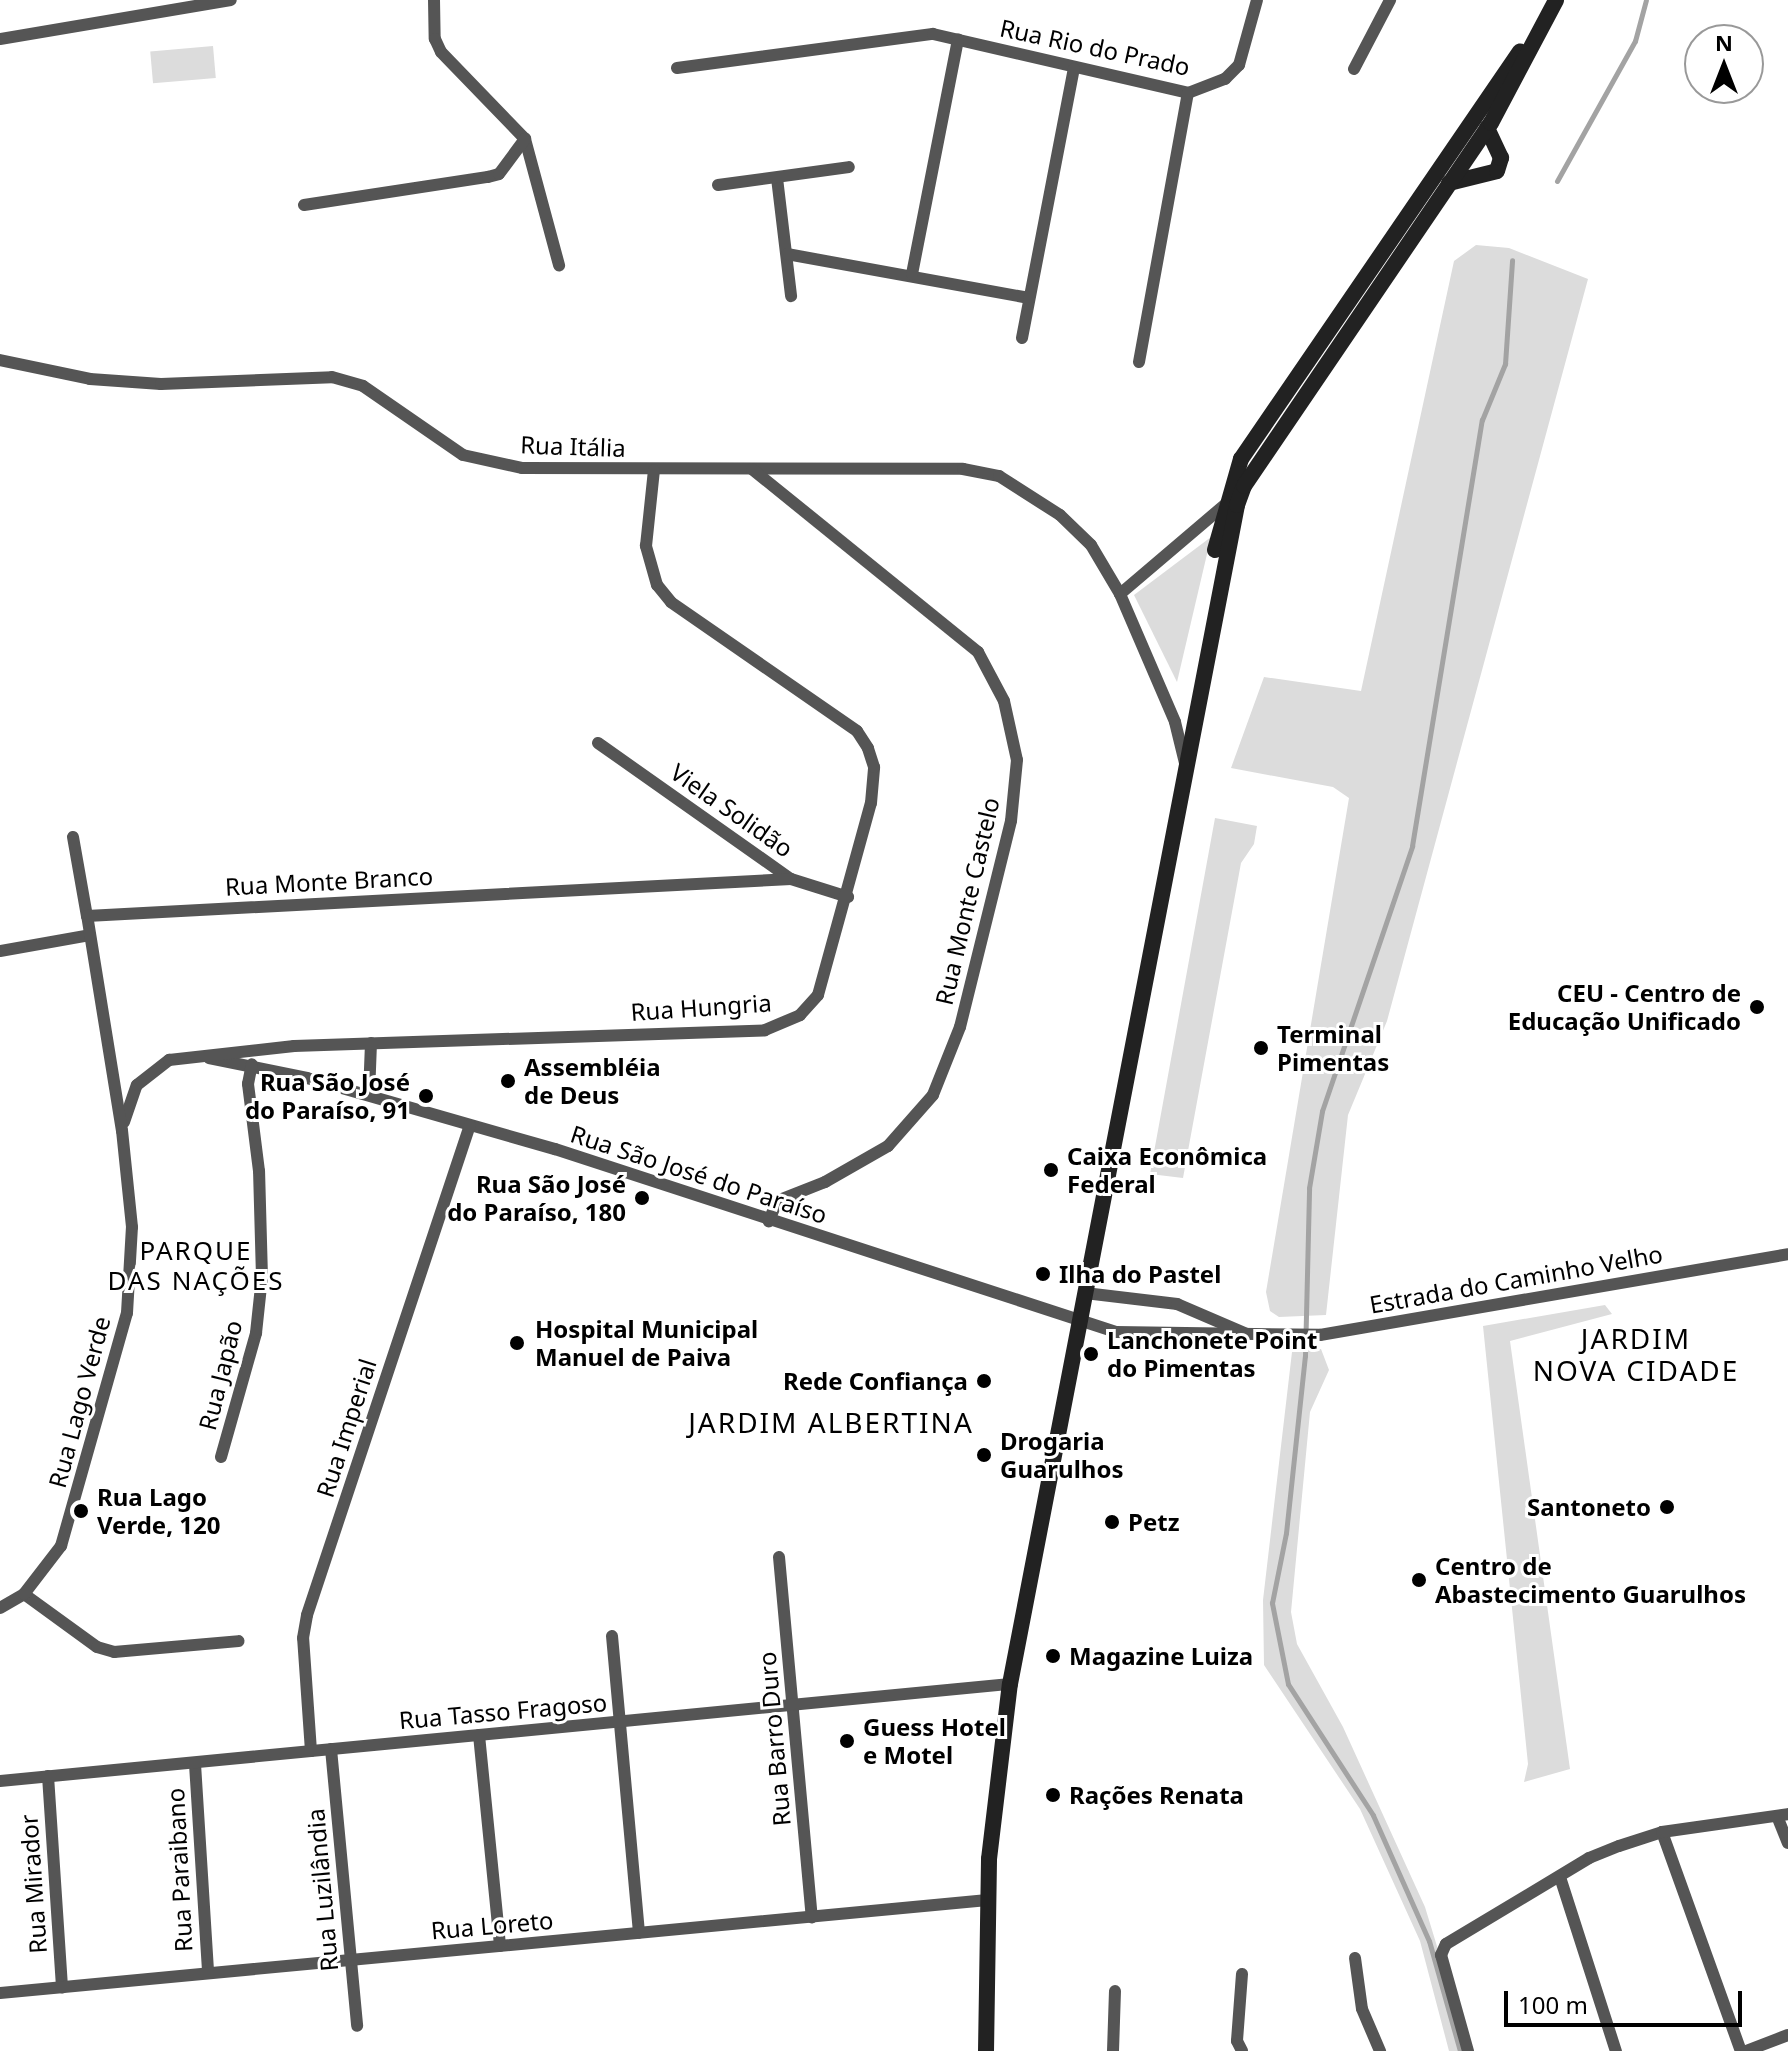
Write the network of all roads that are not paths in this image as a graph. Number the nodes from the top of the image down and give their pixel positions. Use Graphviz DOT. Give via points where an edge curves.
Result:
graph roads {
  1 [pos="231,0"];
  2 [pos="434,0"];
  3 [pos="1257,0"];
  4 [pos="1390,0"];
  5 [pos="1545,0"];
  6 [pos="1556,0"];
  7 [pos="0,39"];
  8 [pos="958,39"];
  9 [pos="677,68"];
  10 [pos="1074,69"];
  11 [pos="1354,69"];
  12 [pos="1188,93"];
  13 [pos="1487,128"];
  14 [pos="525,139"];
  15 [pos="849,167"];
  16 [pos="777,178"];
  17 [pos="1449,183"];
  18 [pos="718,185"];
  19 [pos="304,205"];
  20 [pos="787,254"];
  21 [pos="559,265"];
  22 [pos="912,274"];
  23 [pos="791,296"];
  24 [pos="1029,298"];
  25 [pos="1022,338"];
  26 [pos="0,360"];
  27 [pos="1139,362"];
  28 [pos="752,469"];
  29 [pos="654,470"];
  30 [pos="1244,486"];
  31 [pos="1224,506"];
  32 [pos="1120,594"];
  33 [pos="598,743"];
  34 [pos="1186,769"];
  35 [pos="73,837"];
  36 [pos="791,879"];
  37 [pos="848,897"];
  38 [pos="87,916"];
  39 [pos="90,935"];
  40 [pos="0,951"];
  41 [pos="371,1043"];
  42 [pos="209,1058"];
  43 [pos="252,1064"];
  44 [pos="369,1095"];
  45 [pos="470,1125"];
  46 [pos="122,1131"];
  47 [pos="769,1221"];
  48 [pos="1788,1254"];
  49 [pos="1085,1293"];
  50 [pos="1079,1322"];
  51 [pos="1250,1335"];
  52 [pos="221,1457"];
  53 [pos="779,1557"];
  54 [pos="24,1594"];
  55 [pos="0,1608"];
  56 [pos="612,1636"];
  57 [pos="239,1641"];
  58 [pos="1010,1684"];
  59 [pos="793,1706"];
  60 [pos="622,1721"];
  61 [pos="479,1735"];
  62 [pos="331,1749"];
  63 [pos="311,1751"];
  64 [pos="195,1764"];
  65 [pos="48,1776"];
  66 [pos="0,1781"];
  67 [pos="1782,1815"];
  68 [pos="1662,1832"];
  69 [pos="1788,1843"];
  70 [pos="1560,1877"];
  71 [pos="988,1900"];
  72 [pos="812,1917"];
  73 [pos="639,1933"];
  74 [pos="500,1946"];
  75 [pos="1355,1958"];
  76 [pos="350,1960"];
  77 [pos="208,1973"];
  78 [pos="1242,1974"];
  79 [pos="62,1988"];
  80 [pos="1115,1991"];
  81 [pos="0,1993"];
  82 [pos="357,2026"];
  83 [pos="1788,2035"];
  84 [pos="986,2051"];
  85 [pos="1113,2051"];
  86 [pos="1242,2051"];
  87 [pos="1380,2051"];
  88 [pos="1468,2051"];
  89 [pos="1616,2051"];
  90 [pos="1744,2051"];
  1 -- 7 [label="street"];
  2 -- 14 [label="street" via="435,39 441,52"];
  3 -- 12 [label="street, Rua Rio do Prado" via="1239,65 1225,79"];
  4 -- 11 [label="street"];
  5 -- 31 [label="main road" via="1523,47 1464,137 1241,459"];
  6 -- 13 [label="main road"];
  8 -- 9 [label="street, Rua Rio do Prado" via="933,34"];
  8 -- 10 [label="street, Rua Rio do Prado"];
  8 -- 22 [label="street"];
  10 -- 12 [label="street, Rua Rio do Prado"];
  10 -- 24 [label="street"];
  12 -- 27 [label="street"];
  13 -- 17 [label="main road"];
  13 -- 17 [label="main road" via="1501,158 1497,171"];
  14 -- 19 [label="street" via="499,174"];
  14 -- 21 [label="street"];
  15 -- 16 [label="street"];
  16 -- 18 [label="street"];
  16 -- 20 [label="street"];
  17 -- 30 [label="main road"];
  20 -- 22 [label="street"];
  20 -- 23 [label="street"];
  22 -- 24 [label="street"];
  24 -- 25 [label="street"];
  26 -- 29 [label="street, Rua Itália" via="90,379 161,384 332,377 363,386 463,455 522,468"];
  28 -- 29 [label="street, Rua Itália"];
  28 -- 32 [label="street, Rua Itália" via="963,469 999,476 1060,515 1091,545"];
  28 -- 47 [label="street, Rua Monte Castelo" via="978,652 1004,701 1017,760 1011,821 960,1027 933,1095 888,1146 777,1201"];
  29 -- 37 [label="street, Rua Hungria" via="646,546 657,585 671,602 857,731 868,748 874,785"];
  30 -- 31 [label="street"];
  30 -- 34 [label="main road" via="1224,554"];
  31 -- 32 [label="street"];
  31 -- 34 [label="main road" via="1190,683"];
  32 -- 34 [label="street, Rua Itália" via="1175,722"];
  33 -- 36 [label="street, Viela Solidão"];
  34 -- 49 [label="main road"];
  35 -- 38 [label="street"];
  36 -- 37 [label="street, Viela Solidão"];
  36 -- 38 [label="street, Rua Monte Branco"];
  37 -- 41 [label="street, Rua Hungria" via="818,995 784,1025 749,1031"];
  38 -- 39 [label="street"];
  39 -- 40 [label="street"];
  39 -- 46 [label="street"];
  41 -- 42 [label="street, Rua Hungria"];
  41 -- 44 [label="street"];
  42 -- 43 [label="street, Rua São José do Paraíso"];
  42 -- 46 [label="street, Rua Hungria" via="169,1060 152,1069 129,1101"];
  43 -- 44 [label="street, Rua São José do Paraíso"];
  43 -- 52 [label="street, Rua Japão" via="248,1084 259,1171 262,1277 256,1333"];
  44 -- 45 [label="street, Rua São José do Paraíso"];
  45 -- 47 [label="street, Rua São José do Paraíso"];
  45 -- 63 [label="street, Rua Imperial" via="307,1615 303,1638"];
  46 -- 54 [label="street, Rua Lago Verde" via="132,1227 127,1313 61,1546"];
  47 -- 50 [label="street, Rua São José do Paraíso"];
  48 -- 51 [label="street, Estrada do Caminho Velho" via="1320,1335"];
  49 -- 50 [label="main road"];
  49 -- 51 [label="street, Estrada do Caminho Velho" via="1177,1304"];
  50 -- 51 [label="street, Estrada do Caminho Velho" via="1116,1332"];
  50 -- 58 [label="main road"];
  53 -- 59 [label="street, Rua Barro Duro"];
  54 -- 55 [label="street, Rua Lago Verde"];
  54 -- 57 [label="street" via="97,1647 114,1652"];
  56 -- 60 [label="street"];
  58 -- 59 [label="street, Rua Tasso Fragoso"];
  58 -- 71 [label="main road"];
  59 -- 60 [label="street, Rua Tasso Fragoso"];
  59 -- 72 [label="street, Rua Barro Duro"];
  60 -- 61 [label="street, Rua Tasso Fragoso"];
  60 -- 73 [label="street"];
  61 -- 62 [label="street, Rua Tasso Fragoso"];
  61 -- 74 [label="street"];
  62 -- 63 [label="street, Rua Tasso Fragoso"];
  62 -- 76 [label="street, Rua Luzilândia"];
  63 -- 64 [label="street, Rua Tasso Fragoso"];
  64 -- 65 [label="street, Rua Tasso Fragoso"];
  64 -- 77 [label="street, Rua Paraibano"];
  65 -- 66 [label="street, Rua Tasso Fragoso"];
  65 -- 79 [label="street, Rua Mirador"];
  67 -- 68 [label="street"];
  67 -- 69 [label="street"];
  68 -- 70 [label="street" via="1589,1858"];
  68 -- 90 [label="street"];
  70 -- 88 [label="street" via="1442,1950"];
  70 -- 89 [label="street"];
  71 -- 72 [label="street, Rua Loreto"];
  71 -- 84 [label="main road"];
  72 -- 73 [label="street, Rua Loreto"];
  73 -- 74 [label="street, Rua Loreto"];
  74 -- 76 [label="street, Rua Loreto"];
  75 -- 87 [label="street" via="1362,2009"];
  76 -- 77 [label="street, Rua Loreto"];
  76 -- 82 [label="street, Rua Luzilândia"];
  77 -- 79 [label="street, Rua Loreto"];
  78 -- 86 [label="street" via="1237,2041"];
  79 -- 81 [label="street, Rua Loreto"];
  80 -- 85 [label="street"];
  83 -- 90 [label="street"];
}
